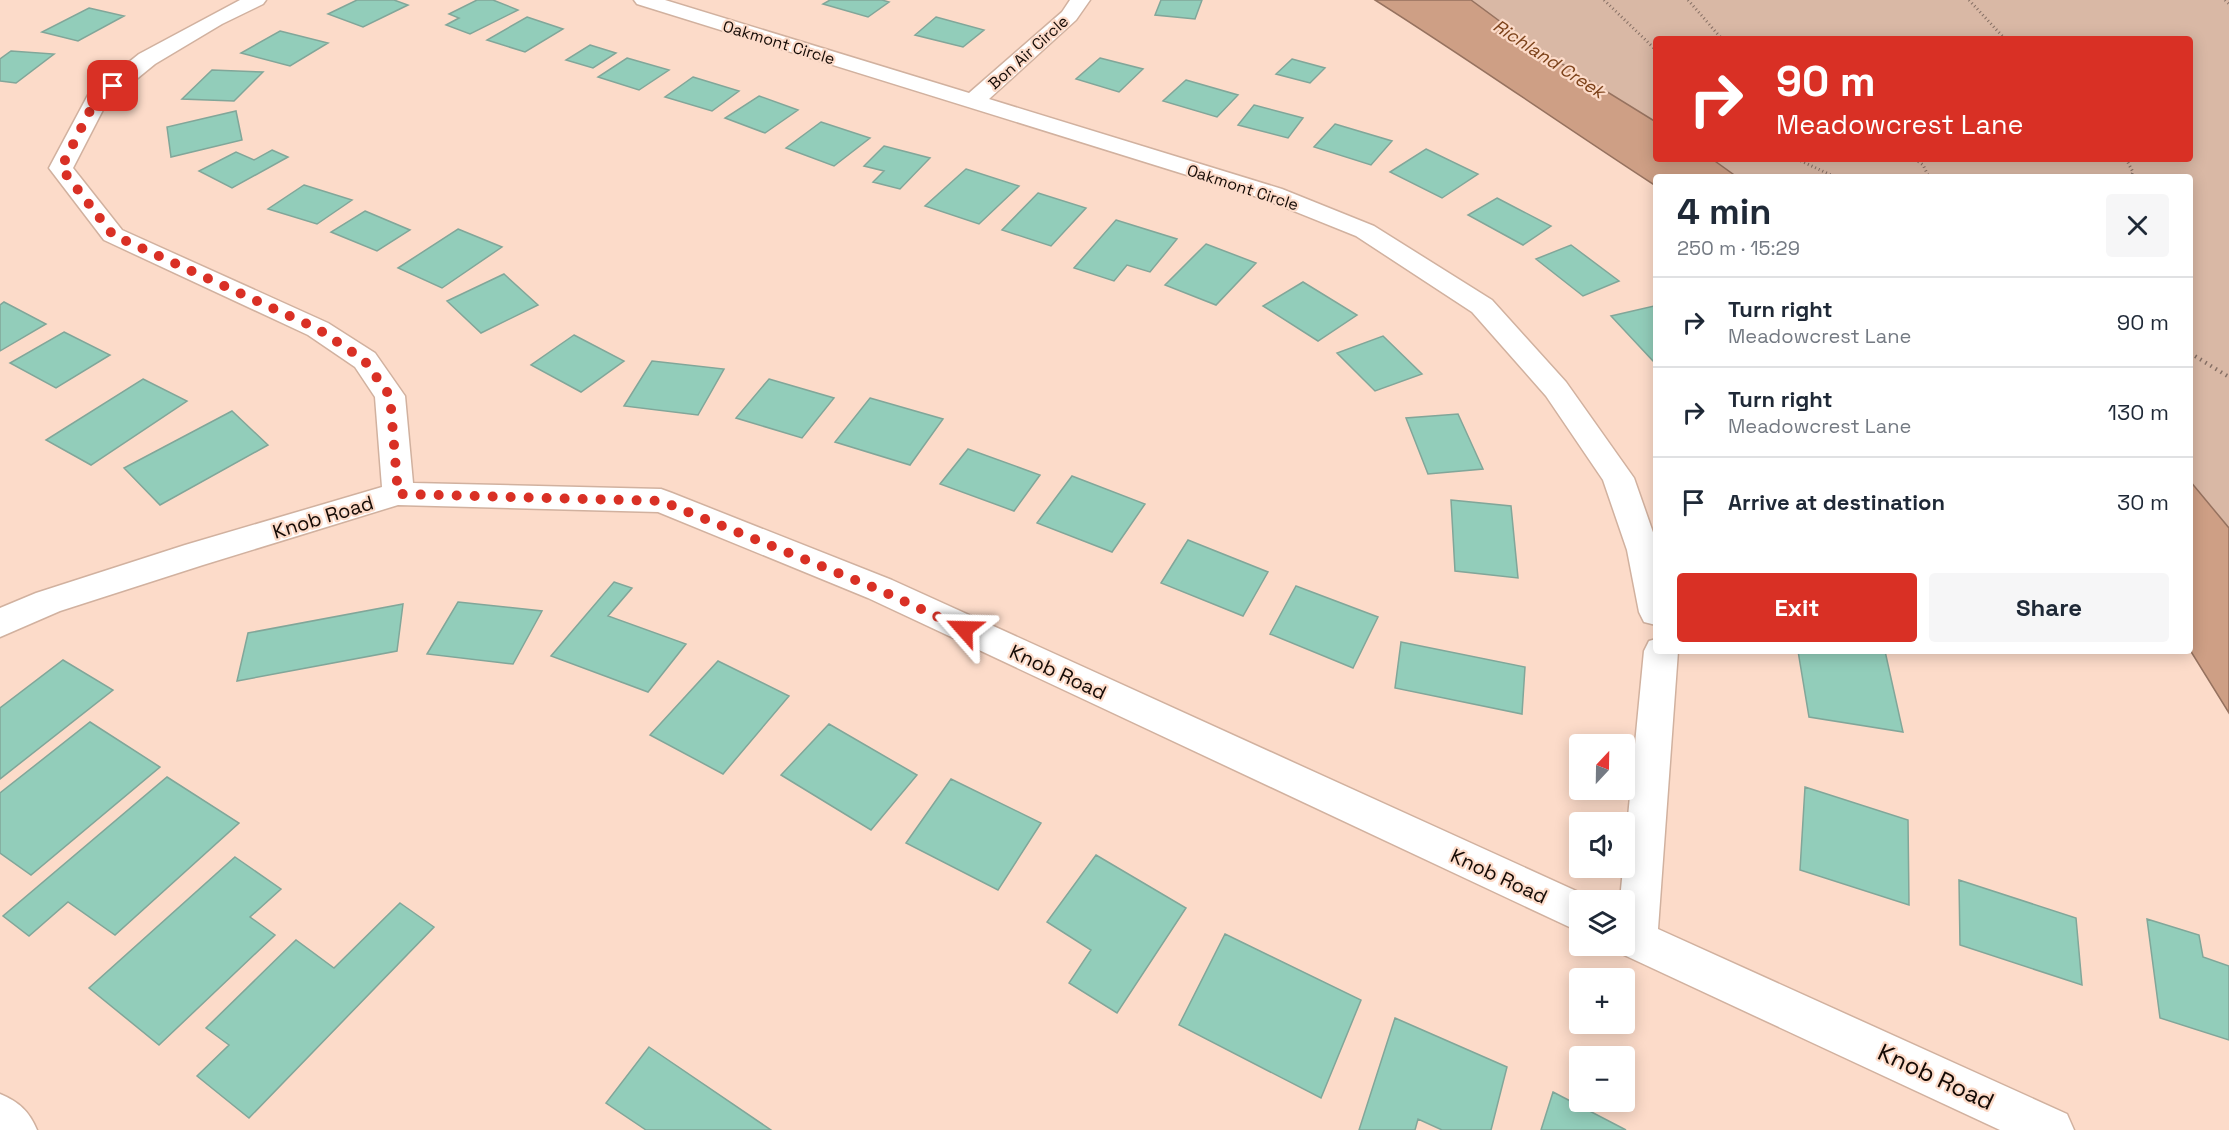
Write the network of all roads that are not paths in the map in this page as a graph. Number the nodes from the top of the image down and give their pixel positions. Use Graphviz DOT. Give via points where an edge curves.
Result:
graph roads {
  1 [pos="256,0"];
  2 [pos="644,0"];
  3 [pos="1080,0"];
  4 [pos="973,101"];
  5 [pos="398,494"];
  6 [pos="1653,598"];
  7 [pos="0,623"];
  8 [pos="1661,654"];
  9 [pos="1635,899"];
  10 [pos="1569,908"];
  11 [pos="1635,939"];
  12 [pos="0,1117"];
  13 [pos="14,1130"];
  14 [pos="2051,1130"];
  1 -- 5 [label="street" via="147,59 96,99 61,168 113,235 318,329 364,360 390,396"];
  2 -- 4 [label="street, Oakmont Circle"];
  3 -- 4 [label="street, Bon Air Circle" via="1069,16"];
  4 -- 6 [label="street, Oakmont Circle" via="1273,194 1365,231 1482,306 1556,389 1618,478 1643,550"];
  5 -- 7 [label="street, Knob Road" via="48,602"];
  5 -- 10 [label="street, Knob Road" via="661,501 880,590"];
  8 -- 9 [label="street"];
  11 -- 14 [label="street, Knob Road"];
  12 -- 13 [label="street"];
}
